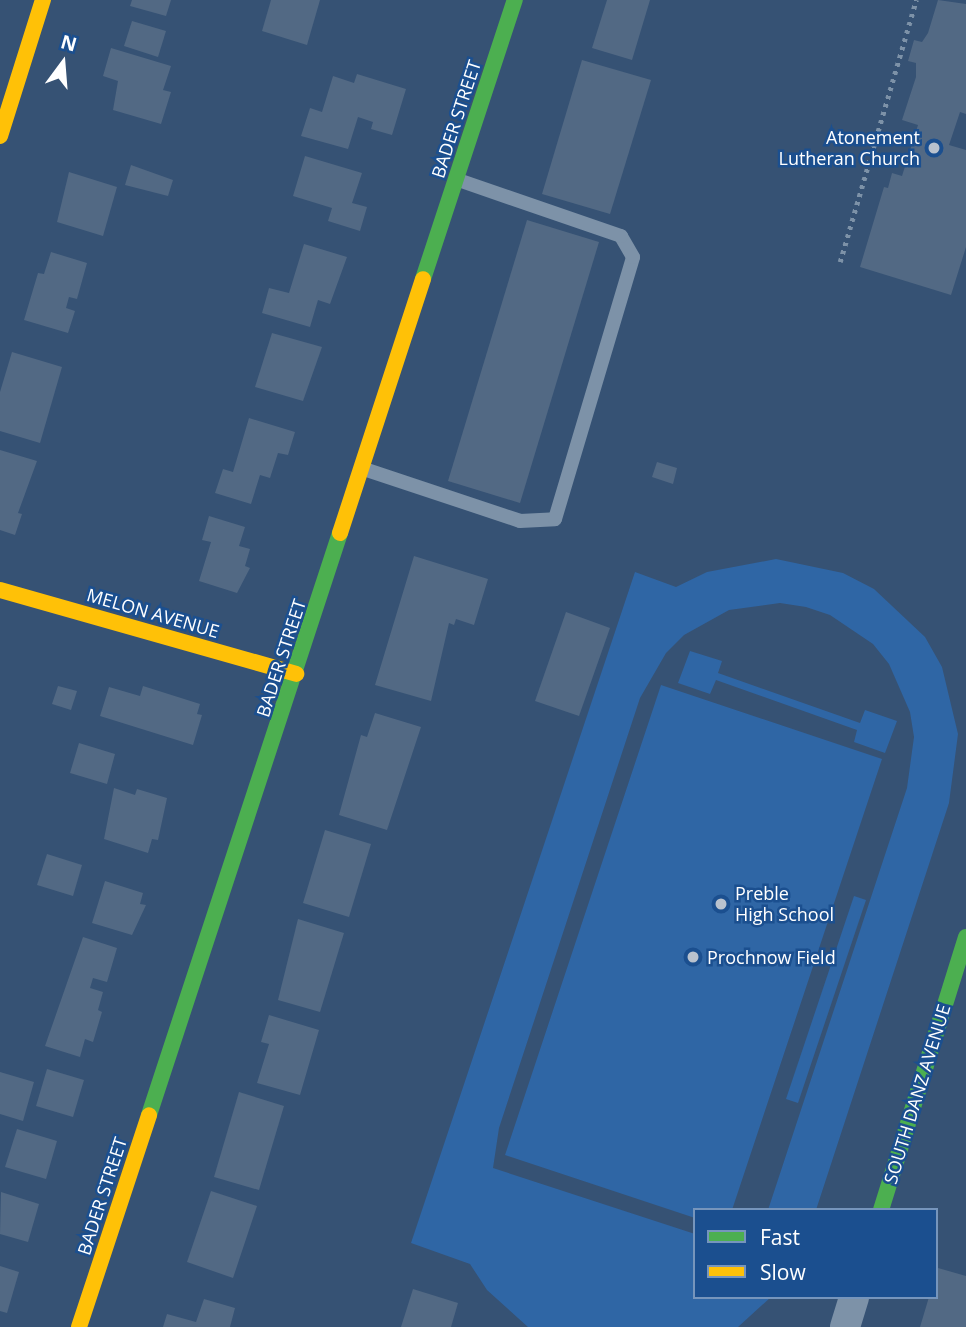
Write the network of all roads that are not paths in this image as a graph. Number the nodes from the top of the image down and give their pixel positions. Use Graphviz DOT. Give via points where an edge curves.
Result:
graph roads {
  1 [pos="43,0"];
  2 [pos="515,0"];
  3 [pos="0,136"];
  4 [pos="457,180"];
  5 [pos="363,468"];
  6 [pos="0,590"];
  7 [pos="296,674"];
  8 [pos="966,937"];
  9 [pos="882,1208"];
  10 [pos="853,1299"];
  11 [pos="79,1327"];
  12 [pos="845,1327"];
  1 -- 3 [label="street"];
  2 -- 4 [label="street, BADER STREET"];
  4 -- 5 [label="street, BADER STREET"];
  4 -- 5 [label="lane" via="621,236 633,257 555,519 520,521"];
  5 -- 7 [label="street, BADER STREET"];
  6 -- 7 [label="street, MELON AVENUE"];
  7 -- 11 [label="street, BADER STREET"];
  8 -- 9 [label="street, SOUTH DANZ AVENUE"];
  10 -- 12 [label="street"];
}
